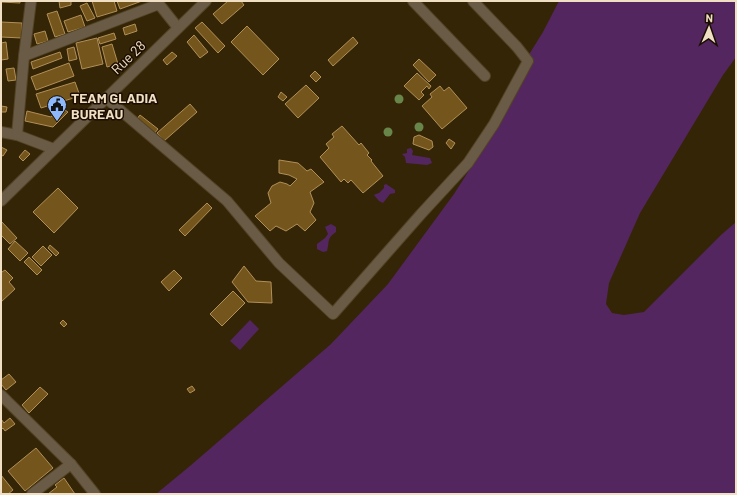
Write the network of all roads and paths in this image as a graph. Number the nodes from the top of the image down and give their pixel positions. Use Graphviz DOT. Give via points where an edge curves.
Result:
graph roads {
  1 [pos="31,1"];
  2 [pos="206,1"];
  3 [pos="414,1"];
  4 [pos="473,1"];
  5 [pos="178,28"];
  6 [pos="24,56"];
  7 [pos="485,76"];
  8 [pos="106,98"];
  9 [pos="1,132"];
  10 [pos="17,135"];
  11 [pos="54,149"];
  12 [pos="1,200"];
  13 [pos="1,395"];
  14 [pos="71,464"];
  15 [pos="32,494"];
  16 [pos="95,494"];
  1 -- 6 [label="street"];
  2 -- 5 [label="street, Rue 28"];
  3 -- 7 [label="street"];
  4 -- 8 [label="street" via="528,61 494,124 468,163 333,314 279,263 227,201"];
  5 -- 6 [label="street" via="159,4"];
  5 -- 8 [label="street, Rue 28"];
  6 -- 10 [label="street"];
  8 -- 11 [label="street, Rue 28"];
  9 -- 10 [label="street"];
  10 -- 11 [label="street"];
  11 -- 12 [label="street, Rue 28"];
  13 -- 14 [label="street"];
  14 -- 15 [label="street"];
  14 -- 16 [label="street"];
}
